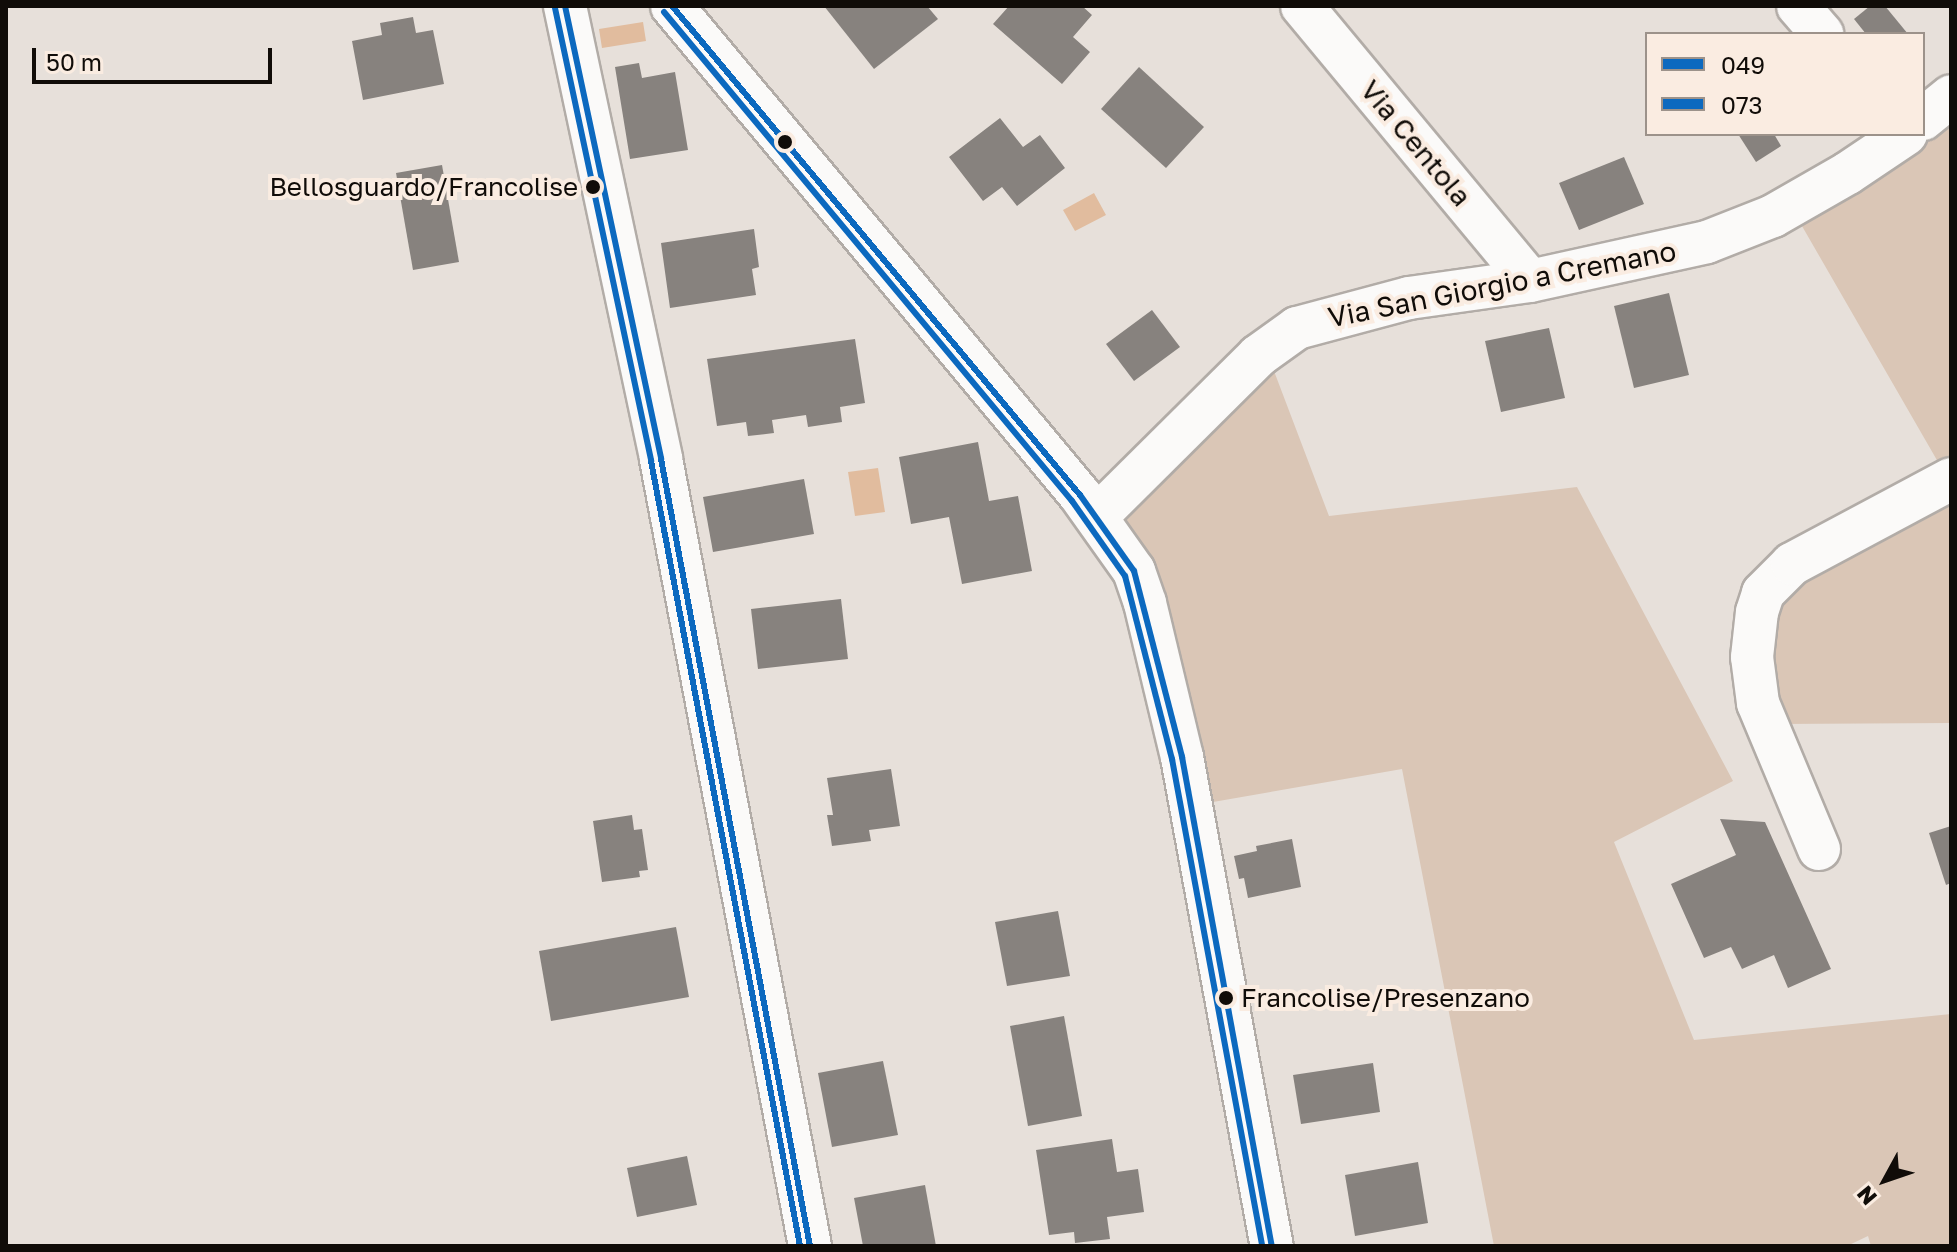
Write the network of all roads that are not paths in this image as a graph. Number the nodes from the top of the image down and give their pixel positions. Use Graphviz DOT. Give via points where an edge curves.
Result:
graph roads {
  1 [pos="565,6"];
  2 [pos="672,6"];
  3 [pos="1302,6"];
  4 [pos="1798,6"];
  5 [pos="1820,32"];
  6 [pos="1951,96"];
  7 [pos="1925,117"];
  8 [pos="1902,136"];
  9 [pos="1530,281"];
  10 [pos="1951,479"];
  11 [pos="1097,516"];
  12 [pos="1819,849"];
  13 [pos="810,1246"];
  14 [pos="1272,1246"];
  1 -- 13 [label="street" via="661,459"];
  2 -- 11 [label="street"];
  3 -- 9 [label="street, Via Centola"];
  4 -- 5 [label="street"];
  6 -- 7 [label="street"];
  8 -- 9 [label="street, Via San Giorgio a Cremano" via="1814,193 1731,234 1664,254"];
  9 -- 11 [label="street, Via San Giorgio a Cremano" via="1409,298 1289,332 1258,356"];
  10 -- 12 [label="street" via="1792,564 1763,593 1752,636 1758,703"];
  11 -- 14 [label="street" via="1134,571 1149,619 1182,757"];
}
